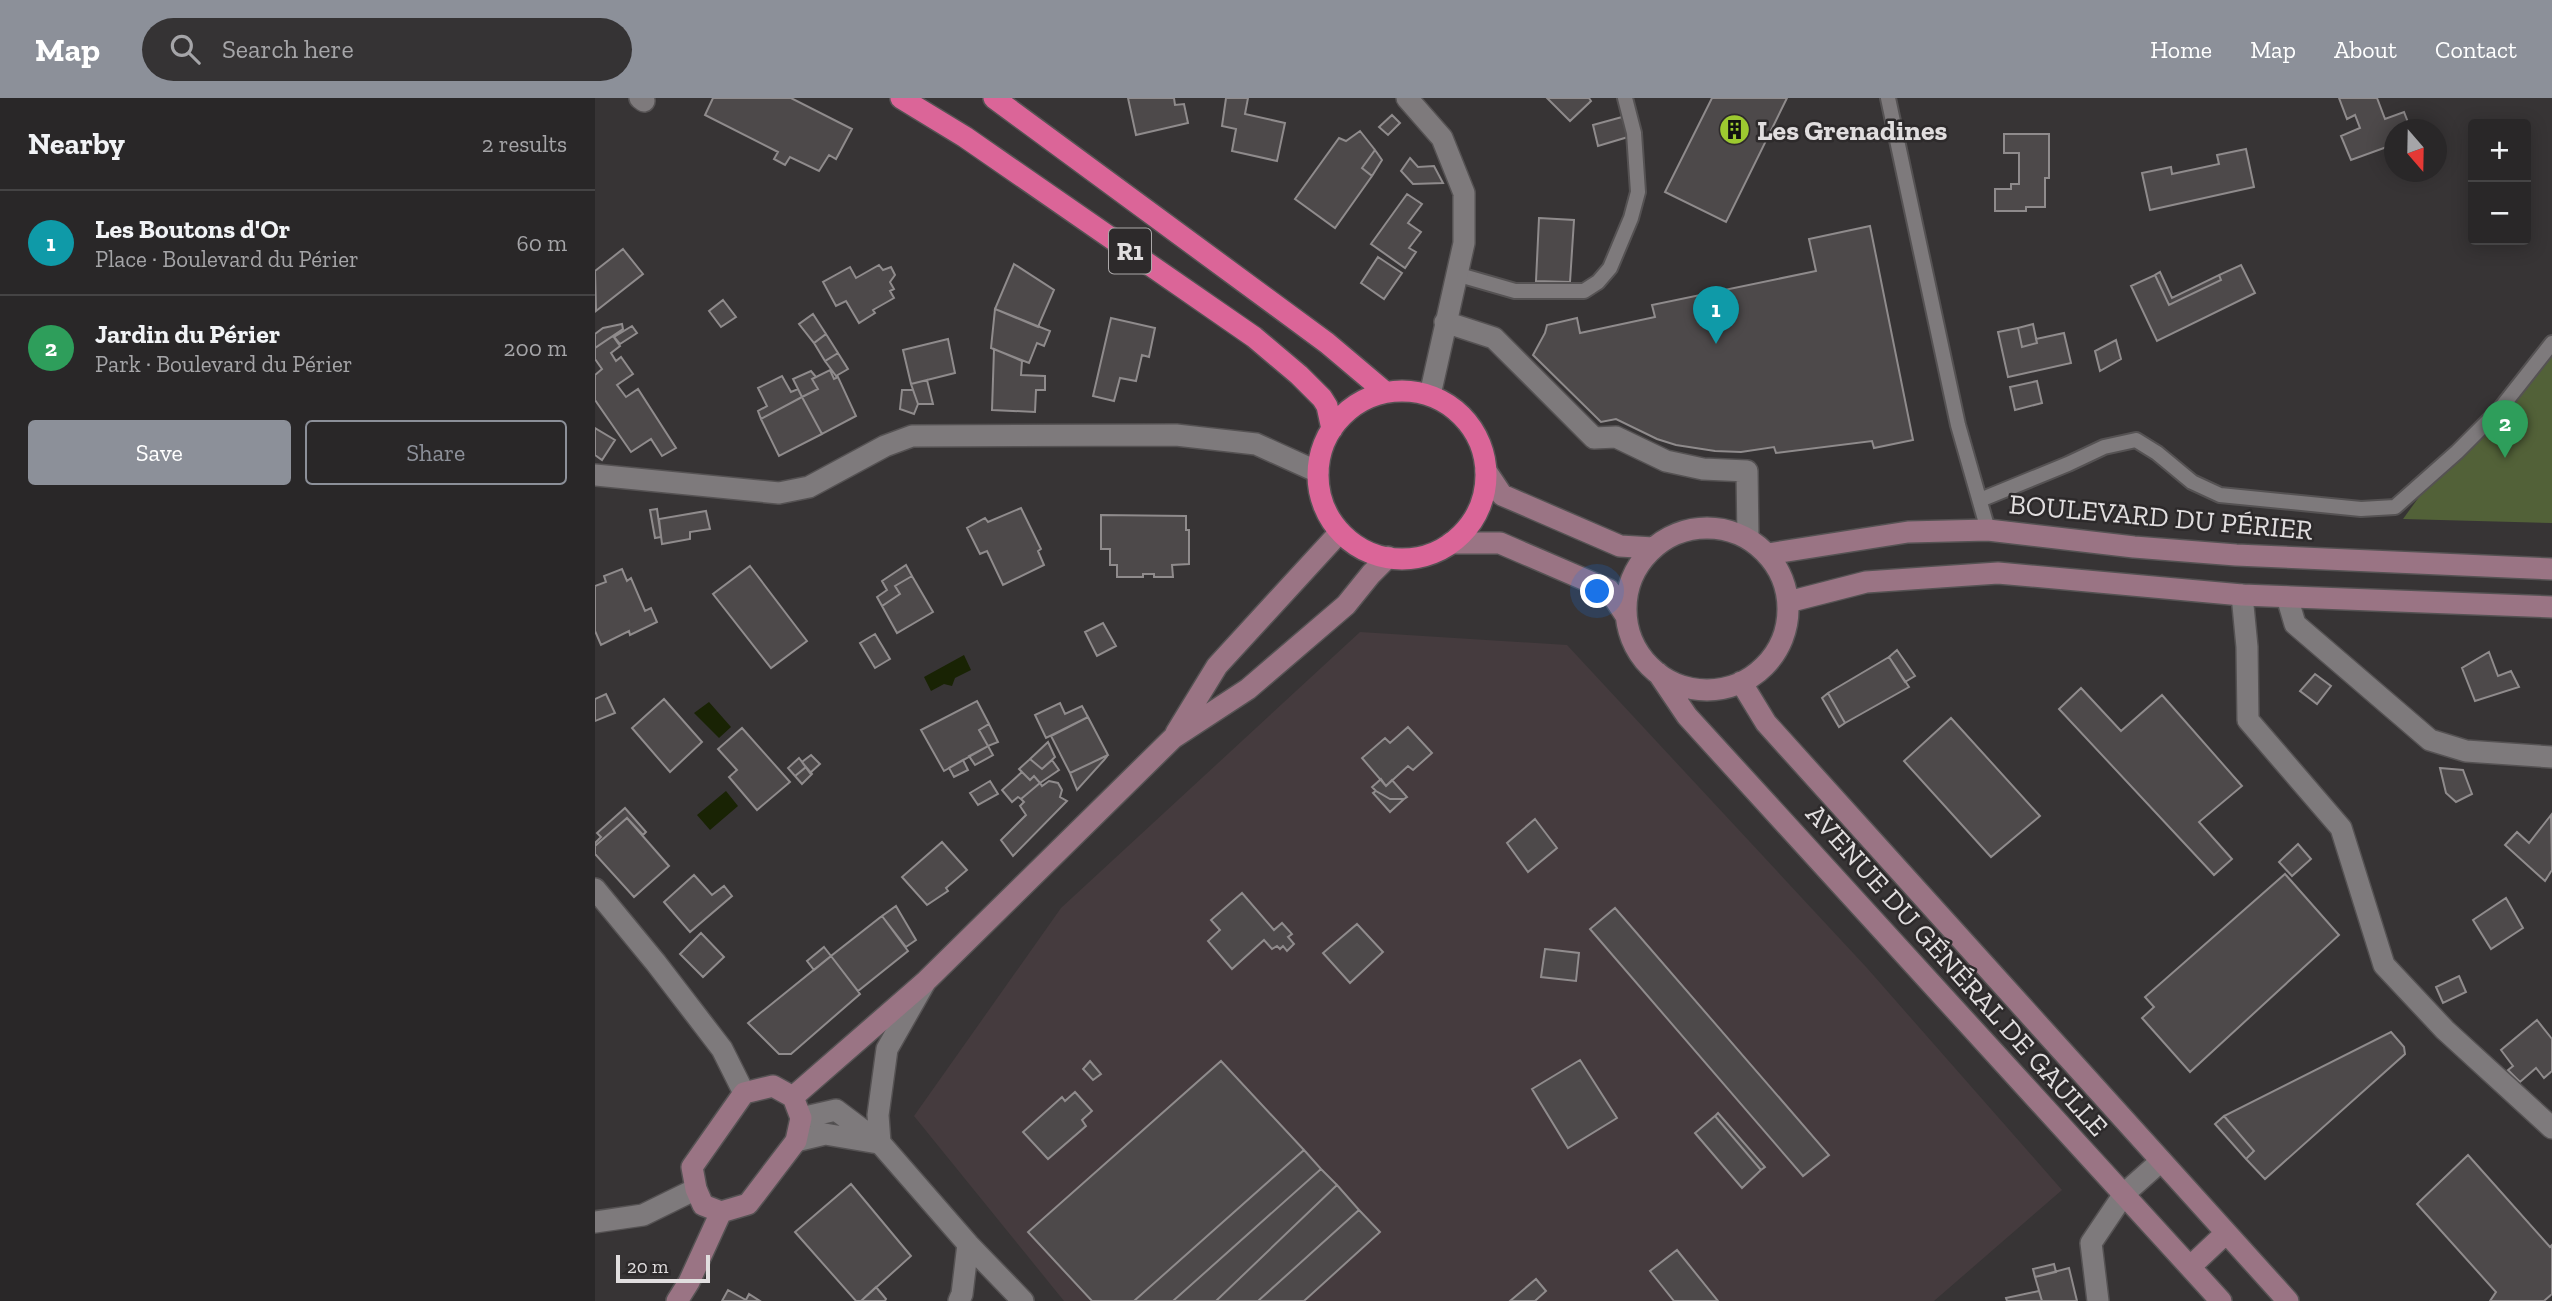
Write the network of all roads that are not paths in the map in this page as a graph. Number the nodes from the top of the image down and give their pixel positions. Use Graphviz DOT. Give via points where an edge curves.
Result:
graph roads {
  1 [pos="901,98"];
  2 [pos="994,98"];
  3 [pos="1407,98"];
  4 [pos="1625,98"];
  5 [pos="1888,98"];
  6 [pos="1456,274"];
  7 [pos="1445,322"];
  8 [pos="2552,343"];
  9 [pos="1385,392"];
  10 [pos="1430,395"];
  11 [pos="1332,429"];
  12 [pos="1486,471"];
  13 [pos="1318,472"];
  14 [pos="595,475"];
  15 [pos="1980,500"];
  16 [pos="1988,530"];
  17 [pos="1340,532"];
  18 [pos="1748,538"];
  19 [pos="1451,543"];
  20 [pos="1653,548"];
  21 [pos="1768,554"];
  22 [pos="1388,557"];
  23 [pos="2552,569"];
  24 [pos="2242,595"];
  25 [pos="2287,597"];
  26 [pos="1788,602"];
  27 [pos="2552,607"];
  28 [pos="1626,617"];
  29 [pos="1658,673"];
  30 [pos="1741,682"];
  31 [pos="1173,738"];
  32 [pos="2552,757"];
  33 [pos="595,889"];
  34 [pos="925,982"];
  35 [pos="744,1093"];
  36 [pos="793,1097"];
  37 [pos="801,1118"];
  38 [pos="2552,1128"];
  39 [pos="796,1141"];
  40 [pos="880,1143"];
  41 [pos="2161,1161"];
  42 [pos="696,1189"];
  43 [pos="2124,1194"];
  44 [pos="720,1212"];
  45 [pos="595,1222"];
  46 [pos="2226,1233"];
  47 [pos="968,1244"];
  48 [pos="2190,1267"];
  49 [pos="677,1301"];
  50 [pos="959,1301"];
  51 [pos="1023,1301"];
  52 [pos="2098,1301"];
  53 [pos="2221,1301"];
  54 [pos="2288,1301"];
  1 -- 11 [label="highway, R1" via="1254,337 1322,398"];
  2 -- 9 [label="highway, R1" via="1327,343"];
  3 -- 6 [label="street" via="1442,138 1464,193 1464,243"];
  4 -- 6 [label="lane" via="1635,133 1638,192 1610,268 1598,282 1584,291 1515,291"];
  5 -- 15 [label="lane" via="1958,425"];
  6 -- 7 [label="street"];
  7 -- 10 [label="street"];
  7 -- 18 [label="street" via="1494,338 1594,438 1616,437 1666,461 1703,469 1747,471"];
  8 -- 15 [label="lane" via="2500,409 2395,507 2361,509 2220,495 2192,482 2136,440 2104,447"];
  9 -- 10 [label="highway"];
  9 -- 11 [label="highway" via="1346,412"];
  10 -- 12 [label="highway" via="1452,407 1470,425 1482,446"];
  11 -- 13 [label="highway"];
  12 -- 19 [label="highway" via="1483,498 1471,523"];
  12 -- 20 [label="street" via="1502,495 1620,546"];
  13 -- 14 [label="street" via="1256,444 1176,435 912,436 884,446 809,488 779,493"];
  13 -- 17 [label="highway" via="1320,494"];
  15 -- 16 [label="lane"];
  16 -- 21 [label="street, BOULEVARD DU PÉRIER" via="1908,532"];
  16 -- 23 [label="street, BOULEVARD DU PÉRIER" via="2236,555"];
  17 -- 22 [label="highway" via="1362,548"];
  17 -- 31 [label="street" via="1217,666"];
  18 -- 20 [label="street" via="1724,529 1699,528 1674,535"];
  18 -- 21 [label="street"];
  19 -- 22 [label="highway" via="1421,556"];
  19 -- 28 [label="street" via="1500,543 1609,590"];
  20 -- 28 [label="street" via="1637,568 1628,592"];
  21 -- 26 [label="street" via="1782,576"];
  22 -- 31 [label="street" via="1346,605 1248,689"];
  24 -- 25 [label="street"];
  24 -- 26 [label="street" via="1998,573 1866,582"];
  24 -- 38 [label="street" via="2248,720 2341,828 2384,965 2445,1030"];
  25 -- 27 [label="street"];
  25 -- 32 [label="street" via="2295,624 2430,740 2466,751"];
  26 -- 30 [label="street" via="1786,627 1777,650"];
  28 -- 29 [label="street" via="1631,638"];
  29 -- 30 [label="street" via="1698,689 1720,689"];
  29 -- 43 [label="street, AVENUE DU GÉNÉRAL DE GAULLE" via="1695,724"];
  30 -- 41 [label="street, AVENUE DU GÉNÉRAL DE GAULLE" via="1766,723"];
  31 -- 34 [label="street"];
  33 -- 35 [label="street" via="722,1049"];
  34 -- 36 [label="street"];
  34 -- 40 [label="street" via="887,1049 878,1115"];
  35 -- 36 [label="street" via="773,1086"];
  35 -- 42 [label="street" via="692,1167"];
  36 -- 37 [label="street"];
  37 -- 39 [label="street"];
  37 -- 40 [label="street" via="836,1110"];
  39 -- 40 [label="street" via="825,1134"];
  39 -- 44 [label="street" via="748,1204"];
  40 -- 47 [label="street"];
  41 -- 43 [label="street"];
  41 -- 46 [label="street, AVENUE DU GÉNÉRAL DE GAULLE"];
  42 -- 44 [label="street" via="703,1205"];
  42 -- 45 [label="street" via="643,1215"];
  43 -- 48 [label="street, AVENUE DU GÉNÉRAL DE GAULLE"];
  43 -- 52 [label="street" via="2091,1243"];
  44 -- 49 [label="street"];
  46 -- 48 [label="street"];
  46 -- 54 [label="street, AVENUE DU GÉNÉRAL DE GAULLE"];
  47 -- 50 [label="street"];
  47 -- 51 [label="street"];
  48 -- 53 [label="street, AVENUE DU GÉNÉRAL DE GAULLE"];
}
